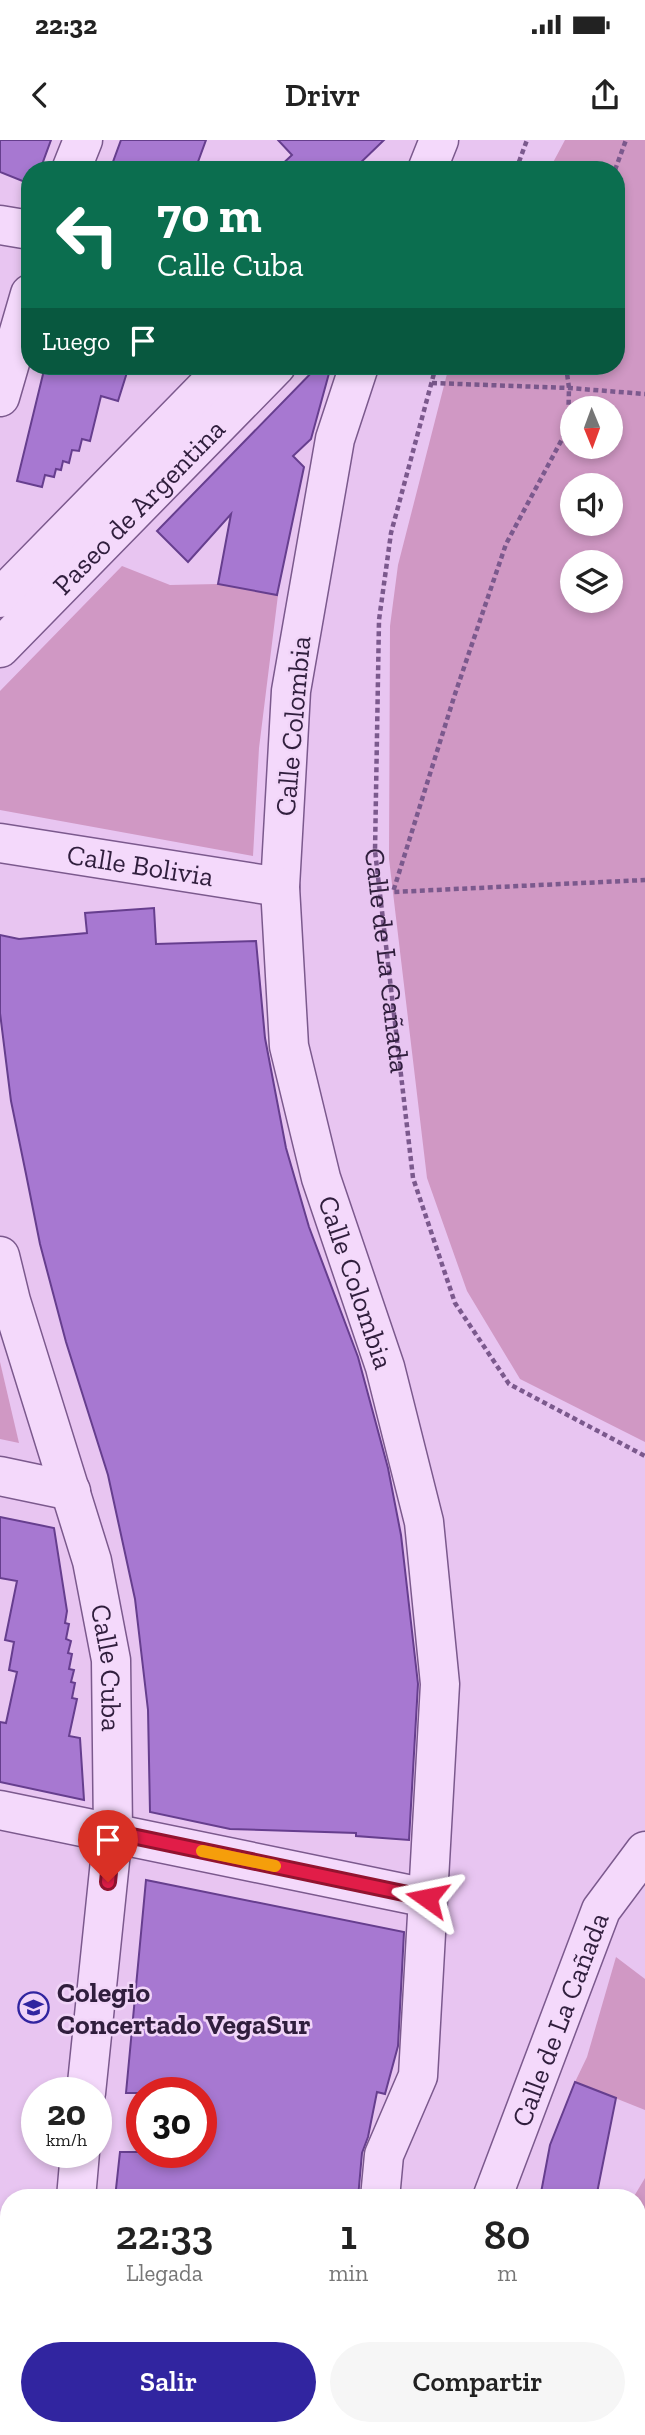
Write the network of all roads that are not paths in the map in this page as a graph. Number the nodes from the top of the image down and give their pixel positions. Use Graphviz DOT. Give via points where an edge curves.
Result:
graph roads {
  1 [pos="83,140"];
  2 [pos="439,140"];
  3 [pos="75,161"];
  4 [pos="431,161"];
  5 [pos="0,225"];
  6 [pos="21,228"];
  7 [pos="21,325"];
  8 [pos="218,375"];
  9 [pos="267,375"];
  10 [pos="356,375"];
  11 [pos="0,397"];
  12 [pos="0,598"];
  13 [pos="0,648"];
  14 [pos="0,843"];
  15 [pos="280,887"];
  16 [pos="0,1256"];
  17 [pos="0,1476"];
  18 [pos="71,1491"];
  19 [pos="0,1810"];
  20 [pos="113,1832"];
  21 [pos="645,1851"];
  22 [pos="427,1898"];
  23 [pos="88,2077"];
  24 [pos="79,2168"];
  25 [pos="77,2189"];
  26 [pos="381,2189"];
  27 [pos="495,2189"];
  1 -- 3 [label="street"];
  2 -- 4 [label="street"];
  5 -- 6 [label="street"];
  7 -- 11 [label="street"];
  8 -- 12 [label="street, Paseo de Argentina"];
  9 -- 13 [label="street, Paseo de Argentina"];
  10 -- 15 [label="street, Calle Colombia" via="335,439 290,691"];
  14 -- 15 [label="street, Calle Bolivia"];
  15 -- 22 [label="street, Calle Colombia" via="289,1045 321,1178 385,1367 424,1522 440,1684"];
  16 -- 18 [label="street, Calle Cuba"];
  17 -- 18 [label="street"];
  18 -- 20 [label="street, Calle Cuba" via="92,1561 111,1660"];
  19 -- 20 [label="street"];
  20 -- 22 [label="street"];
  20 -- 23 [label="street, Calle Cuba"];
  21 -- 27 [label="street, Calle de La Cañada" via="601,1910"];
  22 -- 26 [label="street, Calle Colombia" via="418,2076 384,2155"];
  24 -- 25 [label="street"];
}
